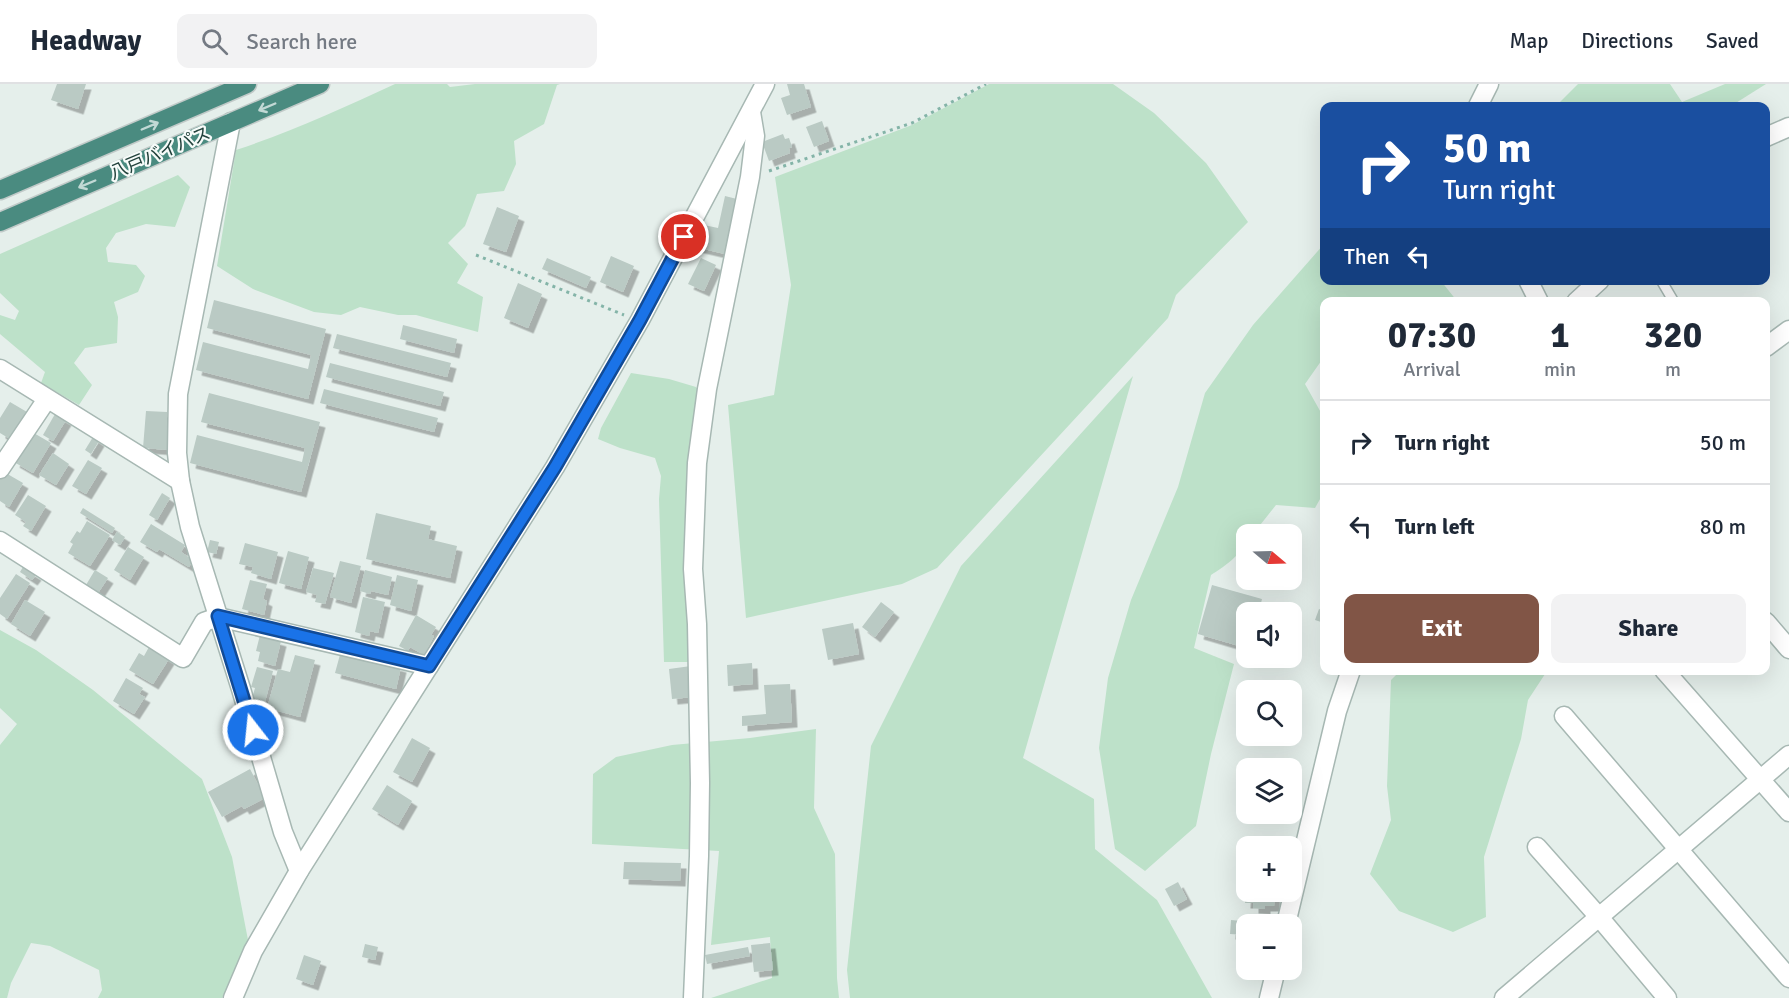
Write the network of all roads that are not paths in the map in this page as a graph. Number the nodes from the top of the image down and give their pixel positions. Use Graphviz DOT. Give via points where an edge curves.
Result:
graph roads {
  1 [pos="320,84"];
  2 [pos="765,84"];
  3 [pos="1490,84"];
  4 [pos="239,86"];
  5 [pos="1480,102"];
  6 [pos="751,112"];
  7 [pos="231,122"];
  8 [pos="1789,127"];
  9 [pos="1770,135"];
  10 [pos="0,190"];
  11 [pos="0,222"];
  12 [pos="1595,285"];
  13 [pos="1581,297"];
  14 [pos="1789,330"];
  15 [pos="1770,344"];
  16 [pos="0,369"];
  17 [pos="46,399"];
  18 [pos="0,469"];
  19 [pos="180,481"];
  20 [pos="0,542"];
  21 [pos="218,616"];
  22 [pos="1770,627"];
  23 [pos="1789,649"];
  24 [pos="429,666"];
  25 [pos="1349,675"];
  26 [pos="1668,675"];
  27 [pos="1564,716"];
  28 [pos="1789,754"];
  29 [pos="1760,779"];
  30 [pos="1789,812"];
  31 [pos="1537,848"];
  32 [pos="1679,849"];
  33 [pos="299,871"];
  34 [pos="1288,914"];
  35 [pos="1599,916"];
  36 [pos="1789,978"];
  37 [pos="1273,980"];
  38 [pos="1515,995"];
  39 [pos="233,998"];
  40 [pos="693,998"];
  41 [pos="1269,998"];
  42 [pos="1667,998"];
  1 -- 7 [label="highway, 八戸バイパス, one-way"];
  2 -- 6 [label="street"];
  3 -- 5 [label="street"];
  10 -- 4 [label="highway, 八戸バイパス, one-way"];
  6 -- 24 [label="street" via="640,320 555,467"];
  6 -- 40 [label="street" via="755,136 750,177 707,389 697,463 693,569 700,793"];
  7 -- 11 [label="highway, 八戸バイパス, one-way"];
  7 -- 19 [label="street" via="178,394"];
  8 -- 9 [label="street"];
  12 -- 13 [label="street"];
  14 -- 15 [label="street"];
  16 -- 17 [label="street"];
  17 -- 18 [label="street"];
  17 -- 19 [label="street"];
  19 -- 21 [label="street"];
  20 -- 21 [label="street" via="183,658 204,622"];
  21 -- 24 [label="street"];
  21 -- 33 [label="street" via="283,832"];
  22 -- 23 [label="street"];
  24 -- 33 [label="street"];
  25 -- 34 [label="street" via="1337,711"];
  26 -- 29 [label="street"];
  27 -- 32 [label="street"];
  28 -- 29 [label="street"];
  29 -- 30 [label="street"];
  29 -- 32 [label="street"];
  31 -- 35 [label="street"];
  32 -- 35 [label="street"];
  32 -- 36 [label="street"];
  33 -- 39 [label="street" via="253,951"];
  35 -- 38 [label="street"];
  35 -- 42 [label="street"];
  37 -- 41 [label="street"];
}
